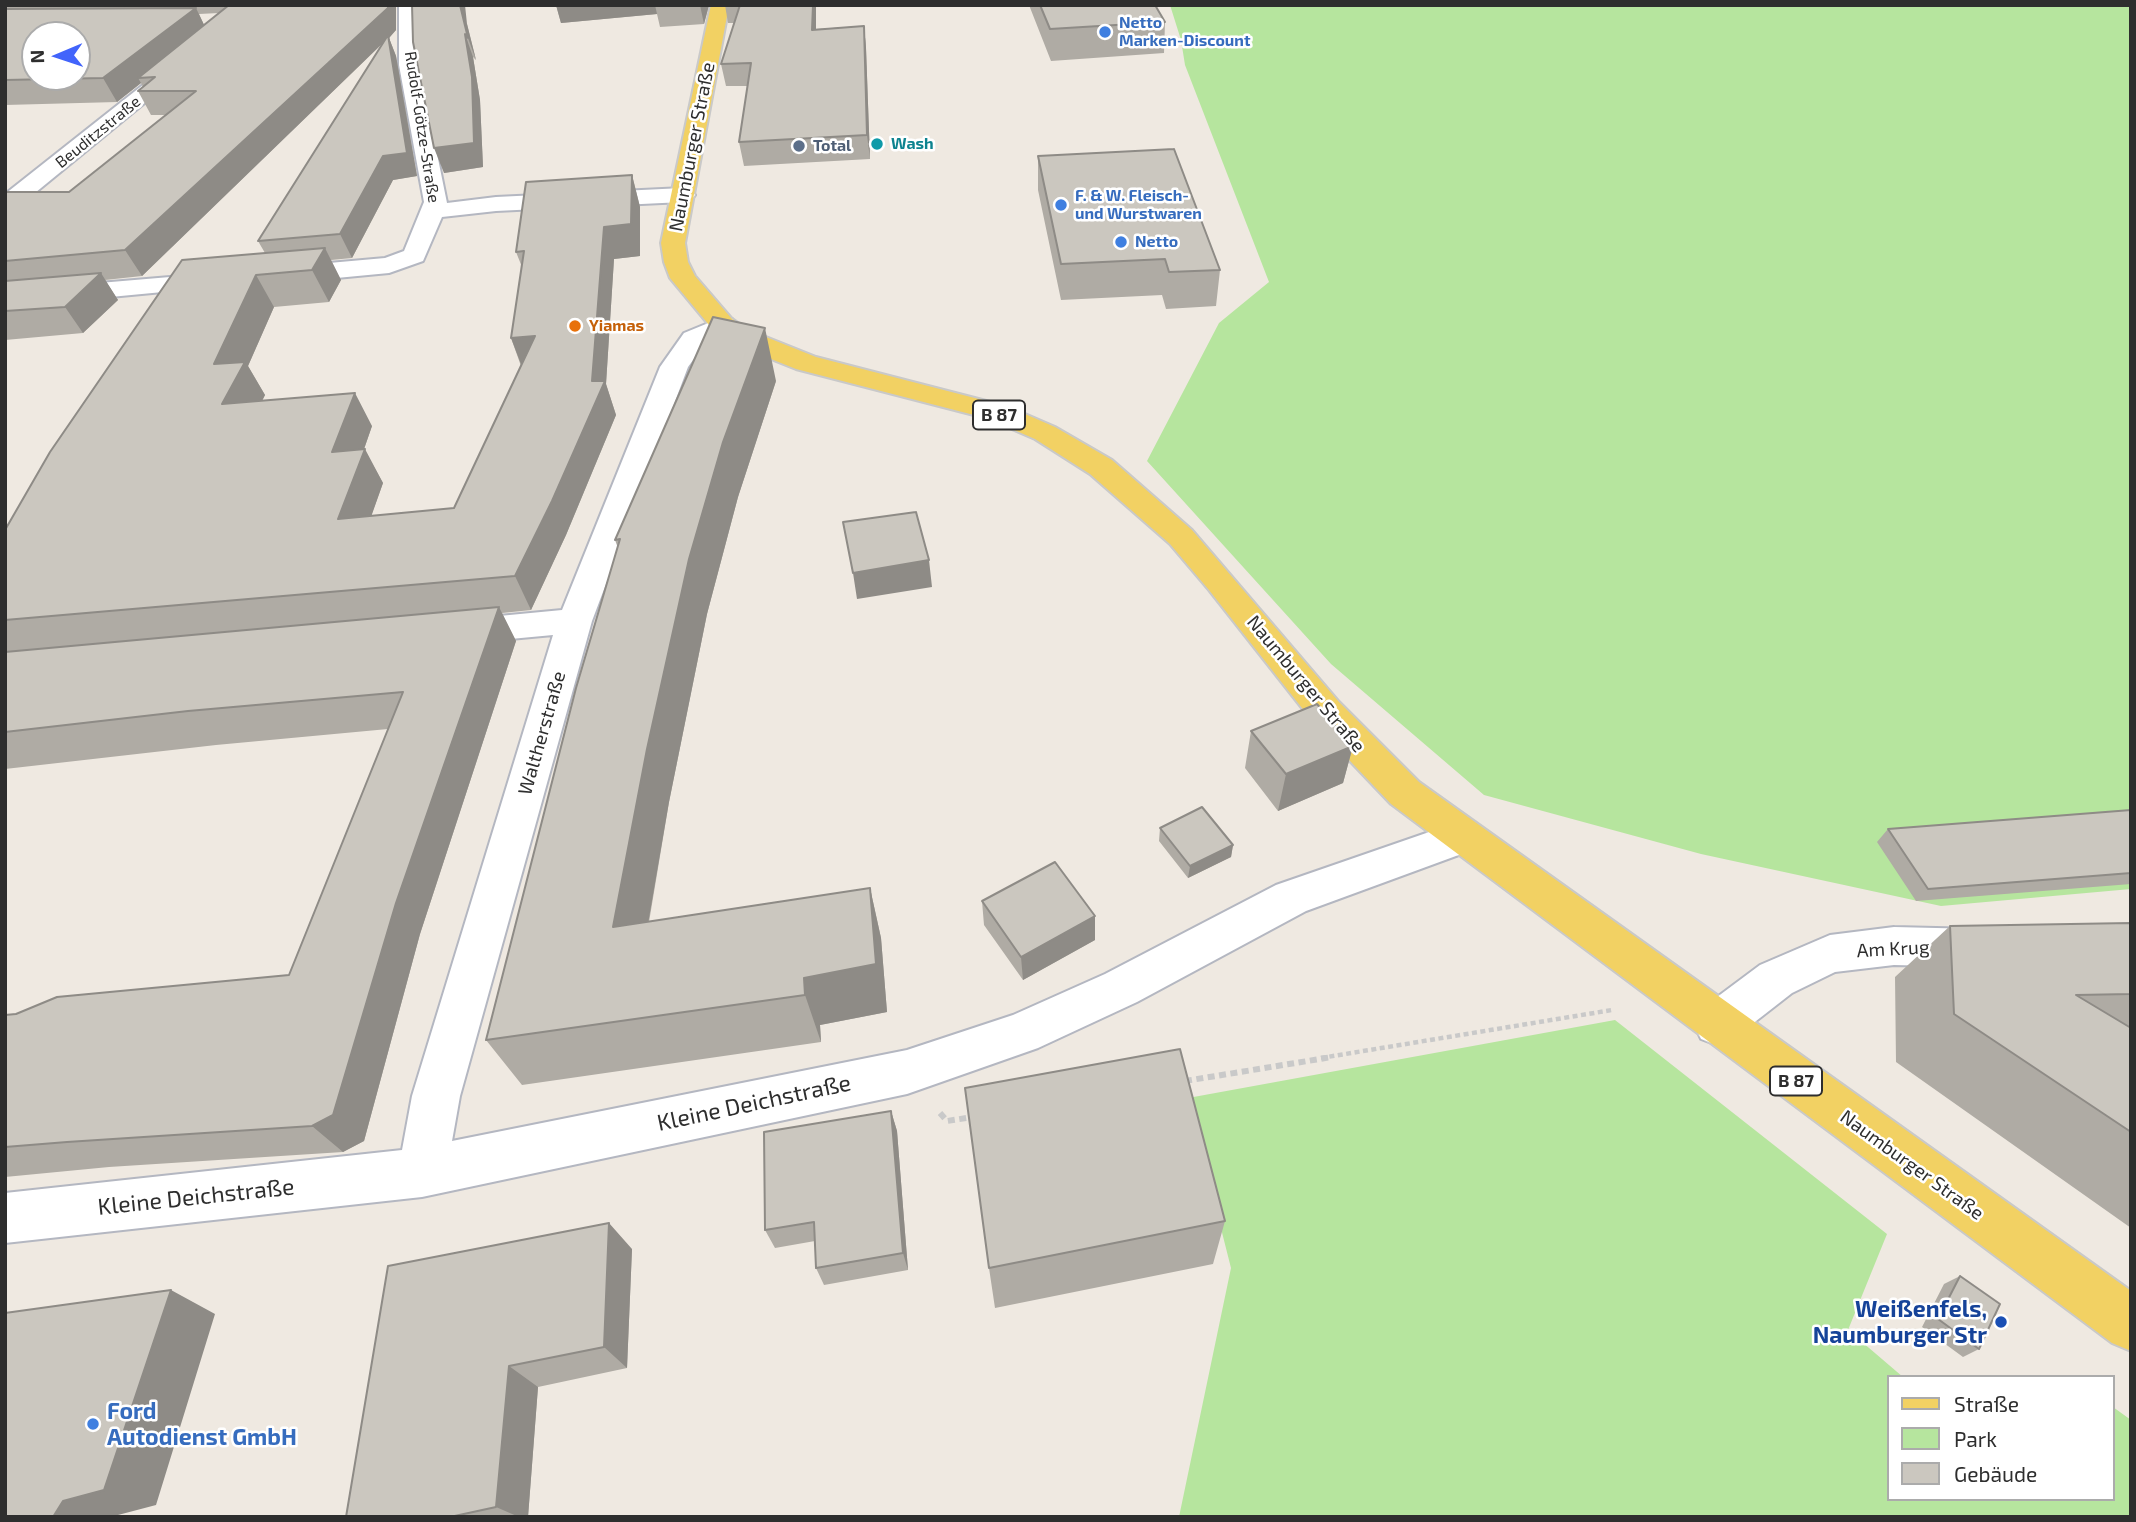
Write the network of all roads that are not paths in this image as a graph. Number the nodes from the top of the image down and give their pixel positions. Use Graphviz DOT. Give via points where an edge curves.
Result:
graph roads {
  1 [pos="255,5"];
  2 [pos="408,5"];
  3 [pos="720,5"];
  4 [pos="234,22"];
  5 [pos="204,23"];
  6 [pos="683,195"];
  7 [pos="5,206"];
  8 [pos="435,211"];
  9 [pos="266,276"];
  10 [pos="238,279"];
  11 [pos="5,299"];
  12 [pos="723,325"];
  13 [pos="575,621"];
  14 [pos="427,634"];
  15 [pos="1461,836"];
  16 [pos="2019,950"];
  17 [pos="1717,1024"];
  18 [pos="422,1172"];
  19 [pos="5,1218"];
  20 [pos="2131,1324"];
  1 -- 4 [label="street, Beuditzstraße"];
  2 -- 8 [label="street, Rudolf-Götze-Straße" via="409,65"];
  3 -- 6 [label="main road, Naumburger Straße / B 87"];
  4 -- 5 [label="street"];
  4 -- 7 [label="street, Beuditzstraße"];
  6 -- 8 [label="street, Rudolf-Götze-Straße"];
  6 -- 12 [label="main road, Naumburger Straße / B 87" via="673,243 676,262 683,278"];
  8 -- 9 [label="street" via="414,256 389,265"];
  10 -- 11 [label="street"];
  12 -- 13 [label="street, Waltherstraße" via="694,339 674,367"];
  12 -- 15 [label="main road, Naumburger Straße / B 87" via="736,335 806,363 1015,420 1101,467 1181,537 1360,750 1405,793"];
  13 -- 14 [label="street"];
  13 -- 18 [label="street, Waltherstraße" via="436,1096"];
  15 -- 17 [label="main road, Naumburger Straße / B 87"];
  15 -- 18 [label="street, Kleine Deichstraße" via="1291,898 1121,988 1022,1033 907,1072"];
  16 -- 17 [label="street, Am Krug" via="1894,946 1830,954 1776,979"];
  17 -- 20 [label="main road, Naumburger Straße / B 87"];
  18 -- 19 [label="street, Kleine Deichstraße"];
}
